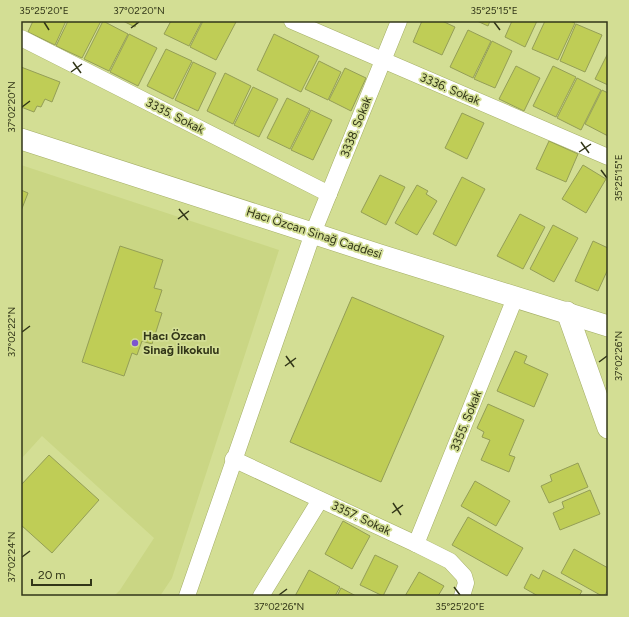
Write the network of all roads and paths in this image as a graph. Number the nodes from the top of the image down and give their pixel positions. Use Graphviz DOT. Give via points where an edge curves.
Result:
graph roads {
  1 [pos="292,21"];
  2 [pos="399,21"];
  3 [pos="21,38"];
  4 [pos="382,61"];
  5 [pos="21,139"];
  6 [pos="608,156"];
  7 [pos="328,194"];
  8 [pos="312,233"];
  9 [pos="515,298"];
  10 [pos="567,312"];
  11 [pos="608,326"];
  12 [pos="608,428"];
  13 [pos="233,460"];
  14 [pos="320,500"];
  15 [pos="416,544"];
  16 [pos="187,596"];
  17 [pos="261,596"];
  18 [pos="462,596"];
  1 -- 4 [label="street, 3336. Sokak"];
  2 -- 4 [label="street, 3338. Sokak"];
  3 -- 7 [label="street, 3335. Sokak"];
  4 -- 6 [label="street, 3336. Sokak"];
  4 -- 7 [label="street, 3338. Sokak"];
  5 -- 8 [label="street, Hacı Özcan Sinağ Caddesi"];
  7 -- 8 [label="street, 3338. Sokak"];
  8 -- 9 [label="street, Hacı Özcan Sinağ Caddesi"];
  8 -- 13 [label="street, 3338. Sokak"];
  9 -- 10 [label="street, Hacı Özcan Sinağ Caddesi"];
  9 -- 15 [label="street, 3355. Sokak"];
  10 -- 11 [label="street, Hacı Özcan Sinağ Caddesi"];
  10 -- 12 [label="street"];
  13 -- 14 [label="street, 3357. Sokak"];
  13 -- 16 [label="street, 3338. Sokak"];
  14 -- 15 [label="street, 3357. Sokak"];
  14 -- 17 [label="street"];
  15 -- 18 [label="street, 3357. Sokak" via="450,561 459,569 466,583"];
}
